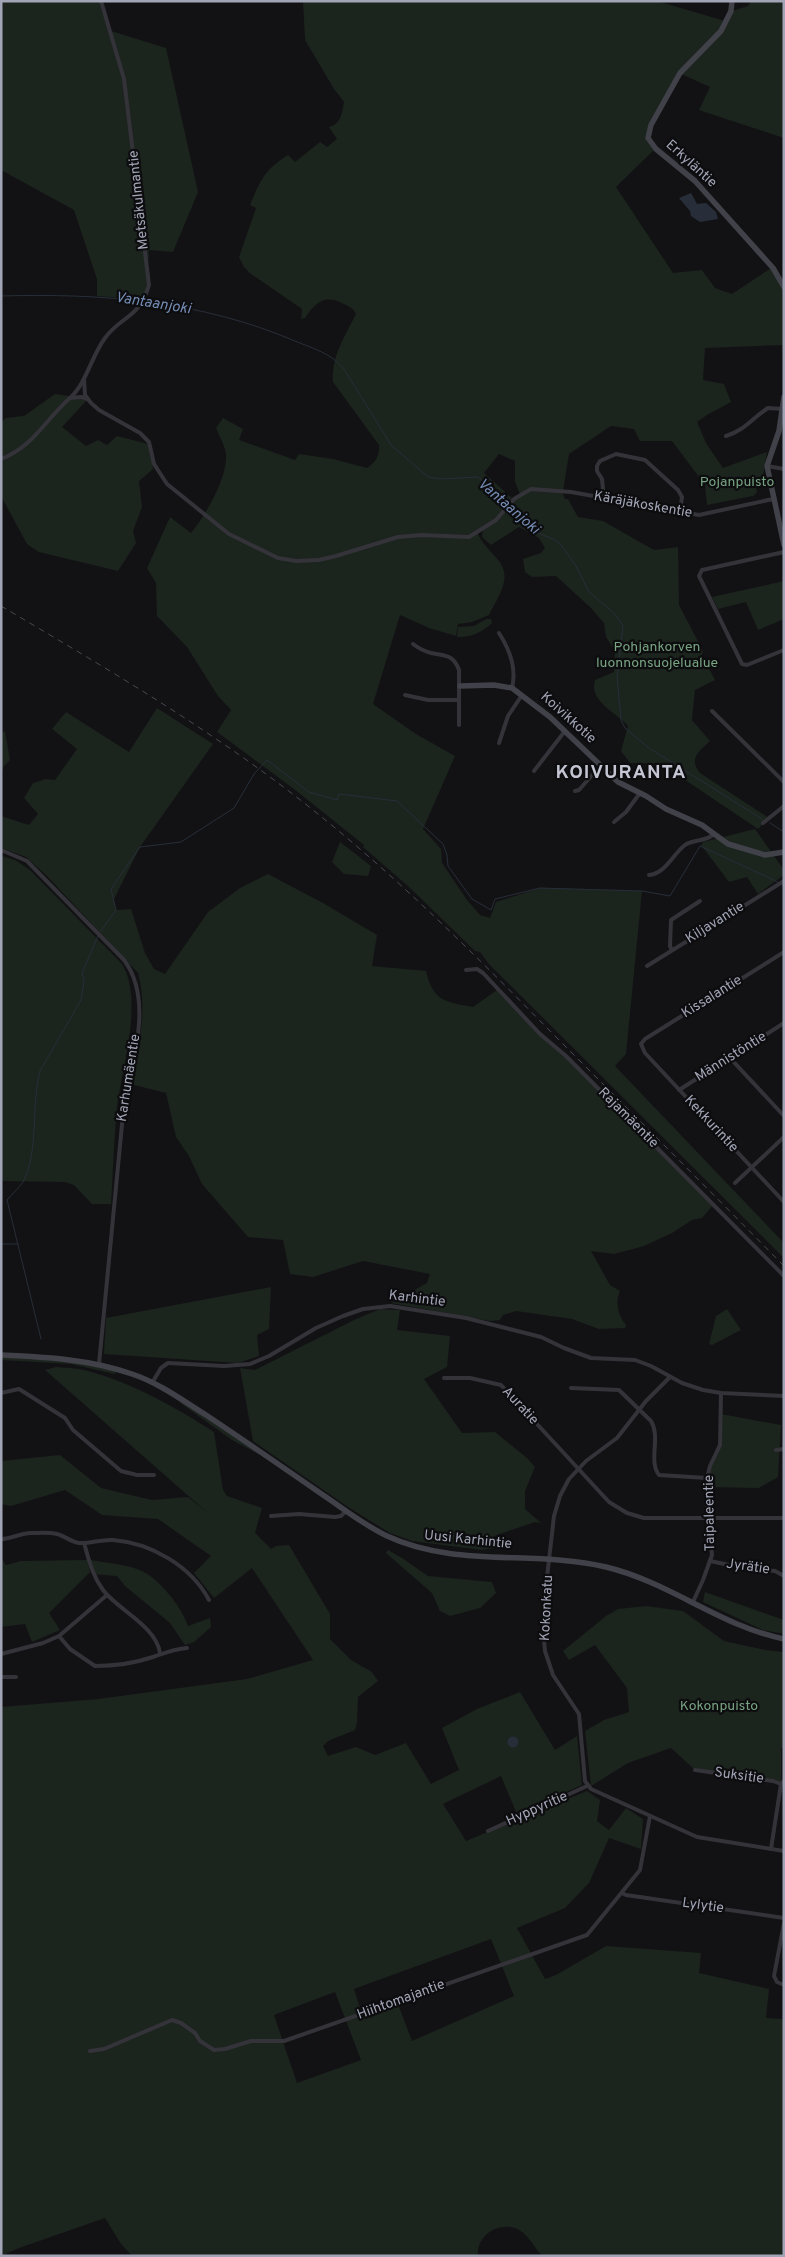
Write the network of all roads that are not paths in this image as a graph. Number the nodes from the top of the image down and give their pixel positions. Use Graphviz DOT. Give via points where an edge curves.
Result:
graph roads {
  1 [pos="101,1"];
  2 [pos="732,1"];
  3 [pos="784,287"];
  4 [pos="84,380"];
  5 [pos="784,397"];
  6 [pos="70,398"];
  7 [pos="88,399"];
  8 [pos="783,409"];
  9 [pos="726,436"];
  10 [pos="1,459"];
  11 [pos="767,466"];
  12 [pos="784,469"];
  13 [pos="604,499"];
  14 [pos="773,499"];
  15 [pos="680,512"];
  16 [pos="782,527"];
  17 [pos="784,545"];
  18 [pos="784,552"];
  19 [pos="498,633"];
  20 [pos="413,644"];
  21 [pos="784,650"];
  22 [pos="460,686"];
  23 [pos="512,688"];
  24 [pos="405,695"];
  25 [pos="522,695"];
  26 [pos="460,700"];
  27 [pos="712,712"];
  28 [pos="460,725"];
  29 [pos="565,731"];
  30 [pos="499,743"];
  31 [pos="600,766"];
  32 [pos="534,771"];
  33 [pos="784,782"];
  34 [pos="575,791"];
  35 [pos="640,793"];
  36 [pos="784,806"];
  37 [pos="614,822"];
  38 [pos="763,823"];
  39 [pos="714,834"];
  40 [pos="1,850"];
  41 [pos="783,854"];
  42 [pos="649,875"];
  43 [pos="784,881"];
  44 [pos="700,900"];
  45 [pos="672,950"];
  46 [pos="784,952"];
  47 [pos="647,966"];
  48 [pos="466,970"];
  49 [pos="782,1025"];
  50 [pos="784,1031"];
  51 [pos="641,1044"];
  52 [pos="730,1058"];
  53 [pos="679,1090"];
  54 [pos="784,1116"];
  55 [pos="784,1137"];
  56 [pos="751,1167"];
  57 [pos="735,1182"];
  58 [pos="784,1202"];
  59 [pos="784,1276"];
  60 [pos="1,1355"];
  61 [pos="99,1364"];
  62 [pos="670,1377"];
  63 [pos="444,1378"];
  64 [pos="152,1383"];
  65 [pos="571,1388"];
  66 [pos="1,1393"];
  67 [pos="721,1393"];
  68 [pos="784,1396"];
  69 [pos="639,1409"];
  70 [pos="784,1449"];
  71 [pos="776,1450"];
  72 [pos="578,1469"];
  73 [pos="154,1475"];
  74 [pos="707,1478"];
  75 [pos="346,1511"];
  76 [pos="271,1516"];
  77 [pos="708,1517"];
  78 [pos="784,1518"];
  79 [pos="1,1538"];
  80 [pos="84,1543"];
  81 [pos="549,1560"];
  82 [pos="710,1561"];
  83 [pos="784,1576"];
  84 [pos="107,1595"];
  85 [pos="210,1600"];
  86 [pos="693,1602"];
  87 [pos="59,1636"];
  88 [pos="784,1639"];
  89 [pos="187,1648"];
  90 [pos="160,1653"];
  91 [pos="1,1654"];
  92 [pos="1,1677"];
  93 [pos="16,1677"];
  94 [pos="695,1770"];
  95 [pos="783,1782"];
  96 [pos="587,1786"];
  97 [pos="650,1816"];
  98 [pos="488,1831"];
  99 [pos="771,1849"];
  100 [pos="784,1851"];
  101 [pos="622,1893"];
  102 [pos="784,1918"];
  103 [pos="784,1923"];
  104 [pos="784,1985"];
  105 [pos="90,2051"];
  1 -- 4 [label="street, Metsäkulmantie" via="124,79 148,280 143,301 129,318 105,337"];
  2 -- 3 [label="street, Erkyläntie" via="731,11 720,31 680,73 651,125 648,138 656,149 695,181 773,268"];
  4 -- 6 [label="street, Metsäkulmantie"];
  4 -- 7 [label="street"];
  5 -- 8 [label="street"];
  6 -- 7 [label="street"];
  6 -- 10 [label="street, Metsäkulmantie" via="27,445"];
  7 -- 13 [label="street, Käräjäkoskentie" via="99,410 126,424 149,442 161,477 219,528 278,558 319,560 403,536 469,537 496,520 511,503 531,489"];
  8 -- 9 [label="street" via="768,408 757,415 748,427"];
  8 -- 11 [label="street" via="775,448"];
  11 -- 12 [label="street"];
  11 -- 14 [label="street"];
  13 -- 15 [label="street, Käräjäkoskentie"];
  13 -- 15 [label="street" via="597,466 616,454 644,460 678,490 682,497"];
  14 -- 15 [label="street, Käräjäkoskentie" via="699,515"];
  14 -- 16 [label="street"];
  16 -- 17 [label="street"];
  18 -- 21 [label="street" via="702,570 699,576 742,664 748,665"];
  19 -- 23 [label="street" via="514,665"];
  20 -- 22 [label="street" via="422,650 452,658 459,670"];
  22 -- 23 [label="street, Koivikkotie"];
  22 -- 26 [label="street"];
  23 -- 25 [label="street, Koivikkotie"];
  24 -- 26 [label="street" via="433,701"];
  25 -- 29 [label="street, Koivikkotie"];
  25 -- 30 [label="street" via="508,716"];
  26 -- 28 [label="street"];
  27 -- 33 [label="street"];
  29 -- 31 [label="street, Koivikkotie"];
  29 -- 32 [label="street"];
  31 -- 34 [label="street"];
  31 -- 35 [label="street, Koivikkotie" via="618,782"];
  35 -- 37 [label="street"];
  35 -- 39 [label="street, Koivikkotie"];
  36 -- 38 [label="street"];
  39 -- 41 [label="street, Koivikkotie" via="728,844 765,855"];
  39 -- 42 [label="street" via="683,846 660,871"];
  40 -- 61 [label="street, Karhumäentie" via="27,861 124,960 132,970 138,993 137,1042 126,1083"];
  43 -- 45 [label="street, Kiljavantie"];
  44 -- 45 [label="street" via="671,920"];
  45 -- 47 [label="street, Kiljavantie"];
  46 -- 51 [label="street, Kissalantie"];
  48 -- 59 [label="street, Rajamäentie" via="477,969 483,973 540,1034 566,1056"];
  49 -- 50 [label="street"];
  49 -- 52 [label="street, Männistöntie"];
  51 -- 53 [label="street, Kekkurintie" via="645,1053"];
  52 -- 53 [label="street, Männistöntie"];
  52 -- 54 [label="street"];
  53 -- 56 [label="street, Kekkurintie"];
  55 -- 56 [label="street"];
  56 -- 57 [label="street"];
  56 -- 58 [label="street, Kekkurintie"];
  60 -- 61 [label="street"];
  61 -- 64 [label="street"];
  62 -- 64 [label="street, Karhintie" via="635,1360 591,1358 541,1337 466,1318 390,1306 363,1309 343,1316 250,1364 168,1363"];
  62 -- 67 [label="street, Karhintie" via="692,1387"];
  62 -- 69 [label="street, Kokonkatu"];
  63 -- 72 [label="street, Auratie" via="470,1378 501,1386"];
  64 -- 75 [label="street, Uusi Karhintie" via="215,1421"];
  65 -- 69 [label="street" via="618,1390"];
  66 -- 73 [label="street" via="19,1389 65,1418 73,1430 121,1471"];
  67 -- 68 [label="street, Karhintie"];
  67 -- 74 [label="street, Taipaleentie" via="720,1445"];
  69 -- 72 [label="street, Kokonkatu" via="617,1438"];
  69 -- 74 [label="street" via="655,1428 655,1468 659,1475"];
  70 -- 71 [label="street"];
  72 -- 77 [label="street, Auratie" via="614,1507 627,1514 644,1518"];
  72 -- 81 [label="street, Kokonkatu" via="560,1496 554,1516"];
  74 -- 77 [label="street, Taipaleentie"];
  75 -- 76 [label="street" via="334,1517"];
  75 -- 81 [label="street, Uusi Karhintie" via="388,1536 427,1550"];
  77 -- 78 [label="street, Auratie"];
  77 -- 82 [label="street, Taipaleentie" via="712,1545"];
  79 -- 80 [label="street" via="47,1533"];
  80 -- 84 [label="street" via="92,1574"];
  80 -- 85 [label="street" via="110,1540 154,1550 195,1580"];
  81 -- 86 [label="street, Uusi Karhintie" via="618,1570"];
  81 -- 96 [label="street, Kokonkatu" via="543,1630 545,1650 554,1675 579,1714"];
  82 -- 83 [label="street, Jyrätie" via="775,1571"];
  82 -- 86 [label="street, Taipaleentie"];
  84 -- 87 [label="street"];
  84 -- 90 [label="street" via="137,1621 156,1643"];
  86 -- 88 [label="street, Uusi Karhintie" via="747,1629"];
  87 -- 90 [label="street" via="77,1655 95,1666 154,1657"];
  87 -- 91 [label="street"];
  89 -- 90 [label="street"];
  92 -- 93 [label="street"];
  94 -- 95 [label="street, Suksitie"];
  95 -- 99 [label="street"];
  96 -- 97 [label="street"];
  96 -- 98 [label="street, Hyppyritie"];
  97 -- 99 [label="street" via="697,1837"];
  97 -- 101 [label="street, Hiihtomajantie" via="640,1870"];
  99 -- 100 [label="street"];
  101 -- 102 [label="street, Lylytie"];
  101 -- 105 [label="street, Hiihtomajantie" via="587,1935 297,2038 251,2040 214,2050 200,2042 195,2033 172,2020 104,2049"];
  103 -- 104 [label="street" via="774,1976"];
}
